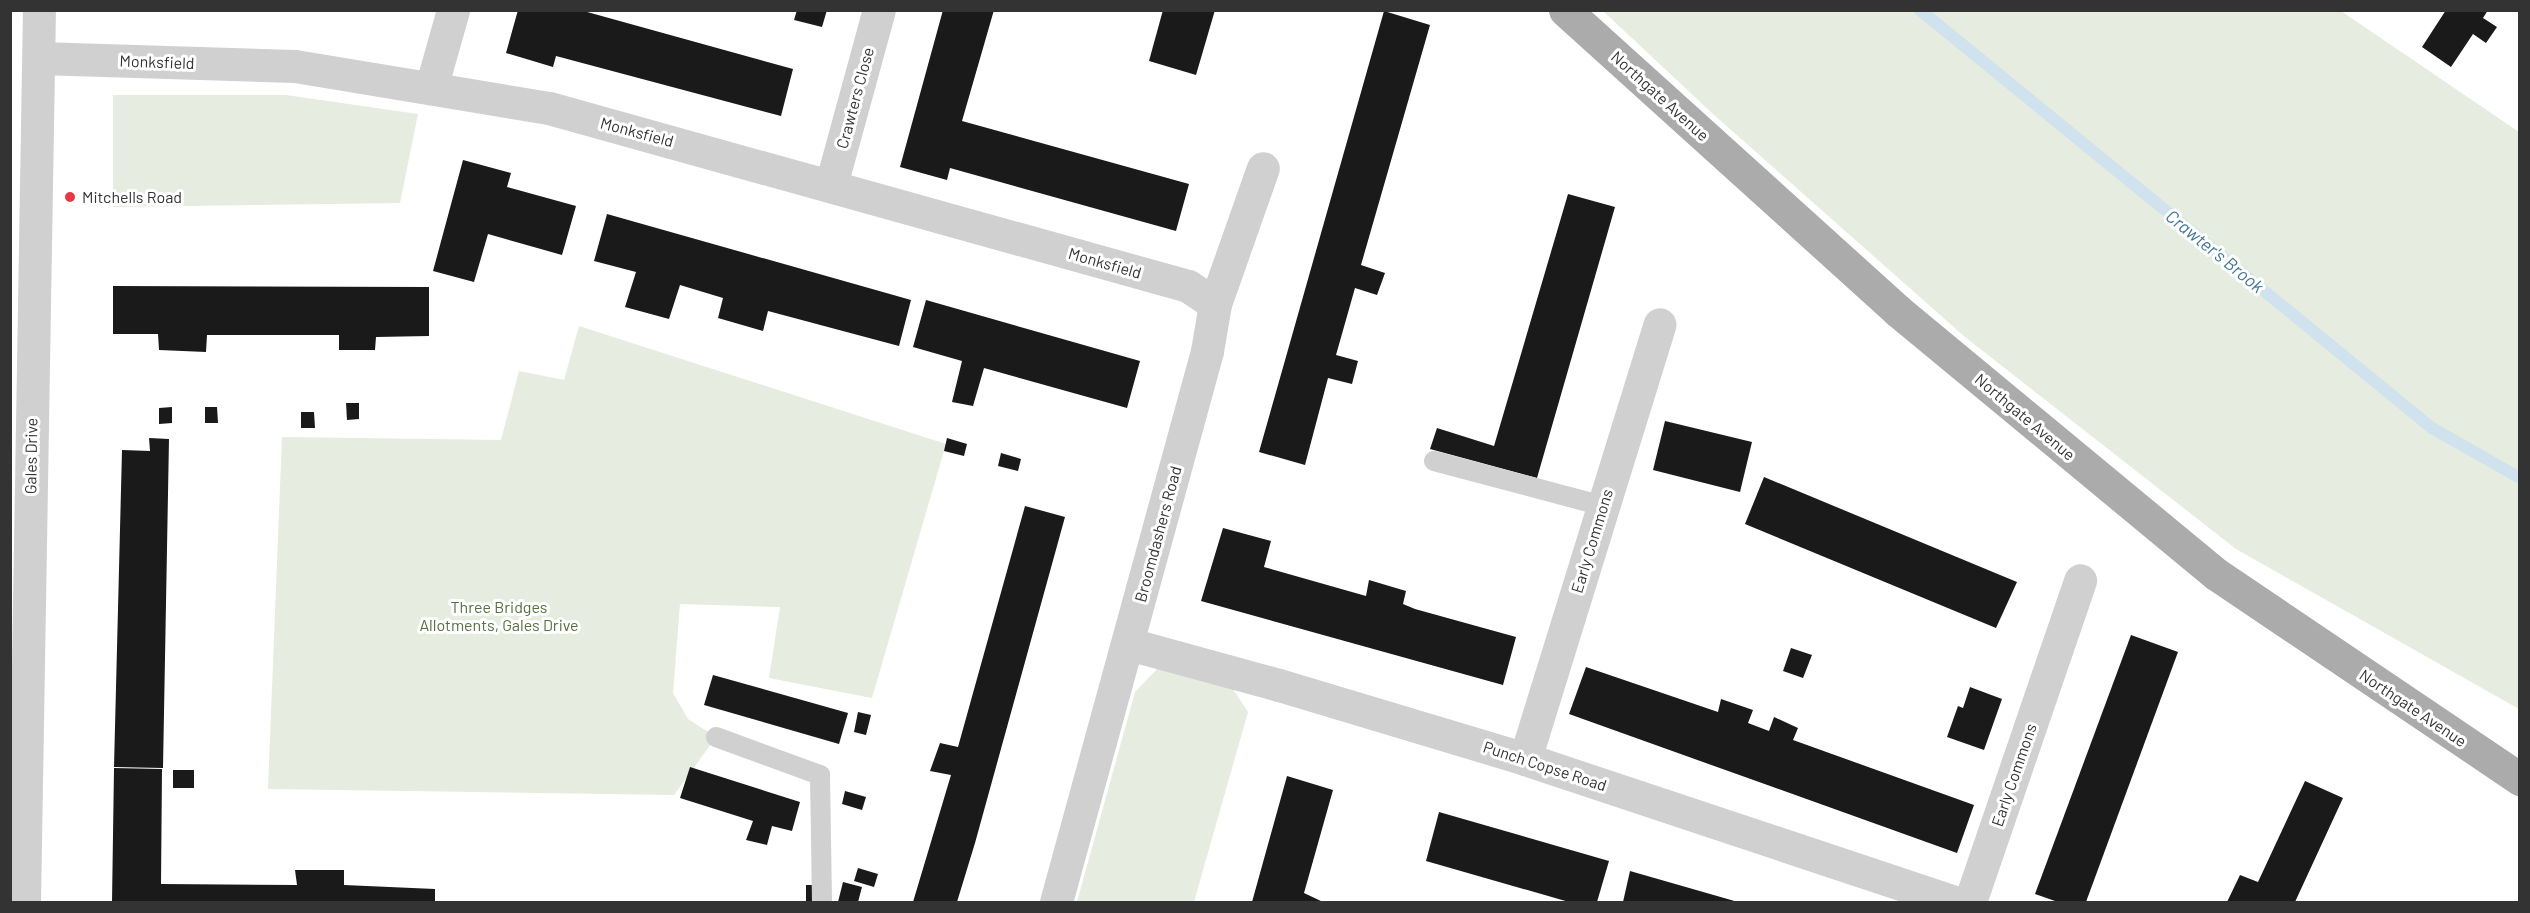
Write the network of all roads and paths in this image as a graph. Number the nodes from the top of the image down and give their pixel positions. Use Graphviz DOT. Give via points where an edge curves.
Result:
graph roads {
  1 [pos="39,10"];
  2 [pos="453,10"];
  3 [pos="879,10"];
  4 [pos="1565,10"];
  5 [pos="39,58"];
  6 [pos="431,88"];
  7 [pos="1263,168"];
  8 [pos="831,185"];
  9 [pos="1215,304"];
  10 [pos="1660,324"];
  11 [pos="1434,460"];
  12 [pos="1603,506"];
  13 [pos="2080,580"];
  14 [pos="1129,644"];
  15 [pos="19,650"];
  16 [pos="716,737"];
  17 [pos="1525,759"];
  18 [pos="2520,779"];
  19 [pos="24,903"];
  20 [pos="822,903"];
  21 [pos="1056,903"];
  22 [pos="1956,903"];
  23 [pos="1970,903"];
  1 -- 5 [label="street, Gales Drive"];
  2 -- 6 [label="street"];
  3 -- 8 [label="street, Crawters Close"];
  4 -- 18 [label="main road, Northgate Avenue" via="1898,311 2216,574"];
  5 -- 6 [label="street, Monksfield" via="295,66"];
  5 -- 15 [label="street, Gales Drive"];
  6 -- 8 [label="street, Monksfield" via="549,108"];
  7 -- 9 [label="street, Broomdashers Road"];
  8 -- 9 [label="street, Monksfield" via="1188,286"];
  9 -- 14 [label="street, Broomdashers Road" via="1209,342"];
  10 -- 12 [label="street, Early Commons"];
  11 -- 12 [label="lane"];
  12 -- 17 [label="street, Early Commons"];
  13 -- 23 [label="street, Early Commons"];
  14 -- 17 [label="street, Punch Copse Road"];
  14 -- 21 [label="street, Broomdashers Road"];
  15 -- 19 [label="street, Gales Drive"];
  16 -- 20 [label="lane" via="820,775"];
  17 -- 22 [label="street, Punch Copse Road"];
}
